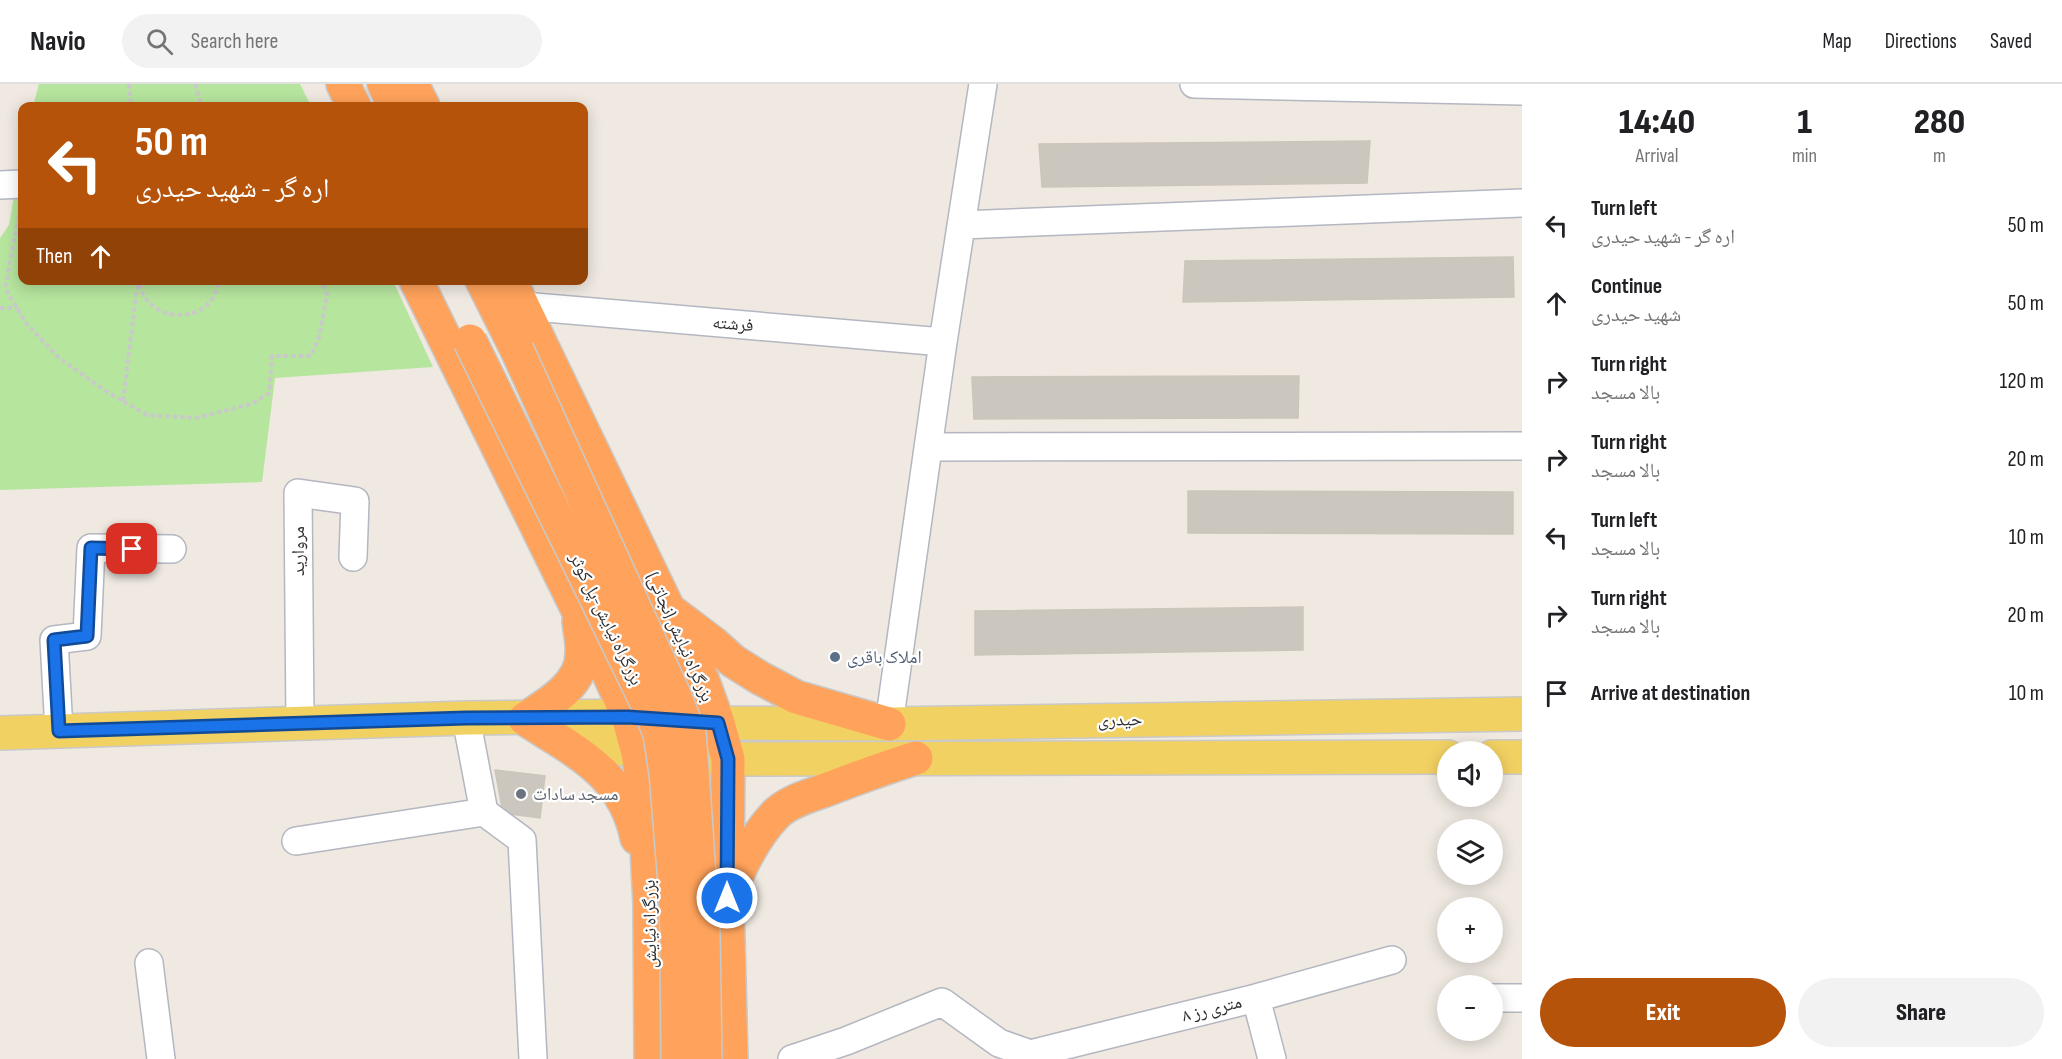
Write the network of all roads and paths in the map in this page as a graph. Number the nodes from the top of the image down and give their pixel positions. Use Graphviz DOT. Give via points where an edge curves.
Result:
graph roads {
  1 [pos="129,84"];
  2 [pos="195,84"];
  3 [pos="319,84"];
  4 [pos="343,84"];
  5 [pos="384,84"];
  6 [pos="412,84"];
  7 [pos="983,84"];
  8 [pos="1194,84"];
  9 [pos="1522,91"];
  10 [pos="131,102"];
  11 [pos="201,102"];
  12 [pos="328,102"];
  13 [pos="352,102"];
  14 [pos="393,102"];
  15 [pos="421,102"];
  16 [pos="0,185"];
  17 [pos="18,194"];
  18 [pos="1522,203"];
  19 [pos="18,213"];
  20 [pos="961,225"];
  21 [pos="138,285"];
  22 [pos="140,285"];
  23 [pos="218,285"];
  24 [pos="324,285"];
  25 [pos="418,285"];
  26 [pos="442,285"];
  27 [pos="484,285"];
  28 [pos="517,293"];
  29 [pos="0,308"];
  30 [pos="17,308"];
  31 [pos="944,342"];
  32 [pos="123,401"];
  33 [pos="1522,446"];
  34 [pos="928,447"];
  35 [pos="172,549"];
  36 [pos="353,557"];
  37 [pos="577,607"];
  38 [pos="669,610"];
  39 [pos="1522,714"];
  40 [pos="628,717"];
  41 [pos="466,718"];
  42 [pos="525,719"];
  43 [pos="300,723"];
  44 [pos="718,723"];
  45 [pos="888,724"];
  46 [pos="59,731"];
  47 [pos="0,733"];
  48 [pos="638,753"];
  49 [pos="1437,757"];
  50 [pos="1503,757"];
  51 [pos="1522,757"];
  52 [pos="916,758"];
  53 [pos="728,759"];
  54 [pos="484,812"];
  55 [pos="296,841"];
  56 [pos="727,898"];
  57 [pos="650,905"];
  58 [pos="1392,960"];
  59 [pos="149,963"];
  60 [pos="1256,998"];
  61 [pos="1503,998"];
  62 [pos="1522,998"];
  63 [pos="847,1050"];
  64 [pos="1033,1057"];
  65 [pos="161,1059"];
  66 [pos="533,1059"];
  67 [pos="651,1059"];
  68 [pos="678,1059"];
  69 [pos="705,1059"];
  70 [pos="731,1059"];
  71 [pos="792,1059"];
  72 [pos="1272,1059"];
  1 -- 10 [label="path"];
  2 -- 11 [label="path"];
  3 -- 12 [label="highway"];
  4 -- 13 [label="highway"];
  5 -- 14 [label="highway"];
  6 -- 15 [label="highway"];
  7 -- 20 [label="street"];
  8 -- 9 [label="street"];
  16 -- 17 [label="street"];
  18 -- 20 [label="street"];
  19 -- 30 [label="path" via="5,288"];
  20 -- 31 [label="street"];
  21 -- 32 [label="path"];
  22 -- 23 [label="path" via="156,309 172,316 189,315 204,308"];
  24 -- 32 [label="path" via="327,295 319,338 311,356 272,356 269,393 251,404 196,418 147,415"];
  25 -- 37 [label="highway"];
  26 -- 68 [label="highway, بزرگراه نیایش-پل کوثر, bridge" via="660,734 675,883"];
  27 -- 69 [label="highway, بزرگراه نیایش-پل کوثر, bridge" via="689,733 701,904"];
  28 -- 31 [label="street, فرشته"];
  28 -- 38 [label="highway, بزرگراه نیایش (نجاتی)"];
  29 -- 30 [label="path"];
  30 -- 32 [label="path" via="58,357"];
  31 -- 34 [label="street"];
  33 -- 34 [label="street"];
  34 -- 45 [label="street"];
  35 -- 46 [label="street" via="91,548 87,636 54,640"];
  36 -- 43 [label="street, مروارید" via="355,501 298,493"];
  37 -- 40 [label="highway"];
  37 -- 42 [label="highway" via="583,655 576,676 550,703"];
  38 -- 44 [label="highway, بزرگراه نیایش (نجاتی)"];
  38 -- 45 [label="highway" via="733,661 769,683 796,697"];
  39 -- 45 [label="main road, حیدری"];
  40 -- 42 [label="main road, حیدری"];
  40 -- 44 [label="main road, حیدری"];
  40 -- 48 [label="highway"];
  41 -- 42 [label="main road"];
  41 -- 43 [label="main road"];
  41 -- 54 [label="street"];
  42 -- 48 [label="main road, حیدری"];
  42 -- 57 [label="highway" via="591,762 614,784 633,819"];
  43 -- 46 [label="main road"];
  44 -- 45 [label="main road, حیدری"];
  44 -- 53 [label="highway, بزرگراه نیایش (نجاتی)"];
  46 -- 47 [label="main road"];
  48 -- 53 [label="main road, حیدری"];
  48 -- 57 [label="highway, بزرگراه نیایش" via="644,790"];
  49 -- 52 [label="main road, حیدری"];
  50 -- 51 [label="main road"];
  52 -- 53 [label="main road, حیدری"];
  52 -- 56 [label="highway" via="800,799 779,812 744,859"];
  53 -- 56 [label="highway, بزرگراه نیایش (نجاتی)"];
  54 -- 55 [label="street"];
  54 -- 66 [label="street" via="522,840"];
  56 -- 57 [label="highway" via="710,872 696,865 682,865 668,873"];
  56 -- 70 [label="highway, بزرگراه نیایش (نجاتی)"];
  57 -- 67 [label="highway, بزرگراه نیایش"];
  58 -- 60 [label="street, ۸ متری رز"];
  59 -- 65 [label="street"];
  60 -- 64 [label="street, ۸ متری رز"];
  60 -- 72 [label="street"];
  61 -- 62 [label="street"];
  63 -- 64 [label="street" via="942,1002 999,1042"];
  63 -- 71 [label="street"];
}
